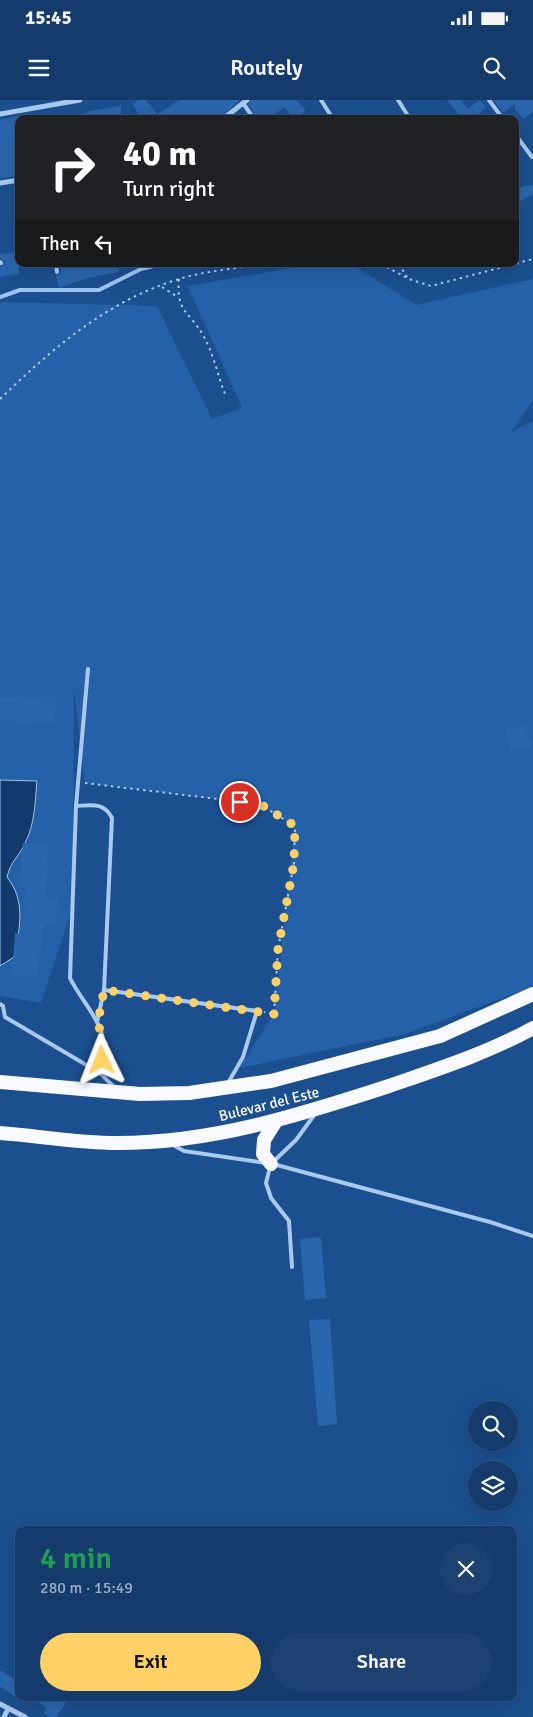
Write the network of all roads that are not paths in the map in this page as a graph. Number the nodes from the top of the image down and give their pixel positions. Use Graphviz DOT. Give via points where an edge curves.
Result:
graph roads {
  1 [pos="80,100"];
  2 [pos="321,100"];
  3 [pos="398,100"];
  4 [pos="489,100"];
  5 [pos="245,102"];
  6 [pos="0,114"];
  7 [pos="228,115"];
  8 [pos="252,115"];
  9 [pos="330,115"];
  10 [pos="407,115"];
  11 [pos="500,115"];
  12 [pos="519,139"];
  13 [pos="532,157"];
  14 [pos="15,181"];
  15 [pos="0,183"];
  16 [pos="56,267"];
  17 [pos="57,272"];
  18 [pos="88,669"];
  19 [pos="76,806"];
  20 [pos="104,990"];
  21 [pos="533,994"];
  22 [pos="0,1004"];
  23 [pos="98,1022"];
  24 [pos="533,1028"];
  25 [pos="100,1073"];
  26 [pos="0,1082"];
  27 [pos="224,1088"];
  28 [pos="119,1093"];
  29 [pos="318,1110"];
  30 [pos="276,1121"];
  31 [pos="0,1133"];
  32 [pos="165,1141"];
  33 [pos="271,1164"];
  34 [pos="533,1236"];
  35 [pos="292,1267"];
  36 [pos="0,1704"];
  37 [pos="8,1709"];
  38 [pos="4,1717"];
  39 [pos="25,1717"];
  1 -- 6 [label="street"];
  2 -- 9 [label="lane"];
  3 -- 10 [label="lane"];
  4 -- 11 [label="lane"];
  5 -- 7 [label="street"];
  5 -- 8 [label="lane"];
  12 -- 13 [label="lane"];
  14 -- 15 [label="street"];
  16 -- 17 [label="lane"];
  18 -- 19 [label="lane"];
  19 -- 20 [label="lane" via="100,805 112,818"];
  19 -- 23 [label="lane" via="70,978"];
  20 -- 23 [label="lane"];
  20 -- 27 [label="lane" via="257,1011 244,1057"];
  21 -- 27 [label="highway, Bulevar del Este" via="440,1036 271,1080"];
  22 -- 25 [label="lane" via="5,1017"];
  23 -- 25 [label="lane" via="104,1048"];
  24 -- 29 [label="highway, Bulevar del Este" via="448,1066"];
  25 -- 28 [label="lane"];
  26 -- 28 [label="highway, Bulevar del Este"];
  27 -- 28 [label="highway, Bulevar del Este" via="189,1093"];
  29 -- 30 [label="highway, Bulevar del Este"];
  29 -- 33 [label="lane" via="296,1140"];
  30 -- 32 [label="highway, Bulevar del Este"];
  30 -- 33 [label="highway" via="264,1140 263,1154"];
  31 -- 32 [label="highway, Bulevar del Este" via="116,1143"];
  32 -- 33 [label="lane" via="184,1151"];
  33 -- 34 [label="lane"];
  33 -- 35 [label="lane" via="266,1183 271,1198 289,1221"];
  36 -- 37 [label="street"];
  37 -- 38 [label="street"];
  37 -- 39 [label="street"];
}
